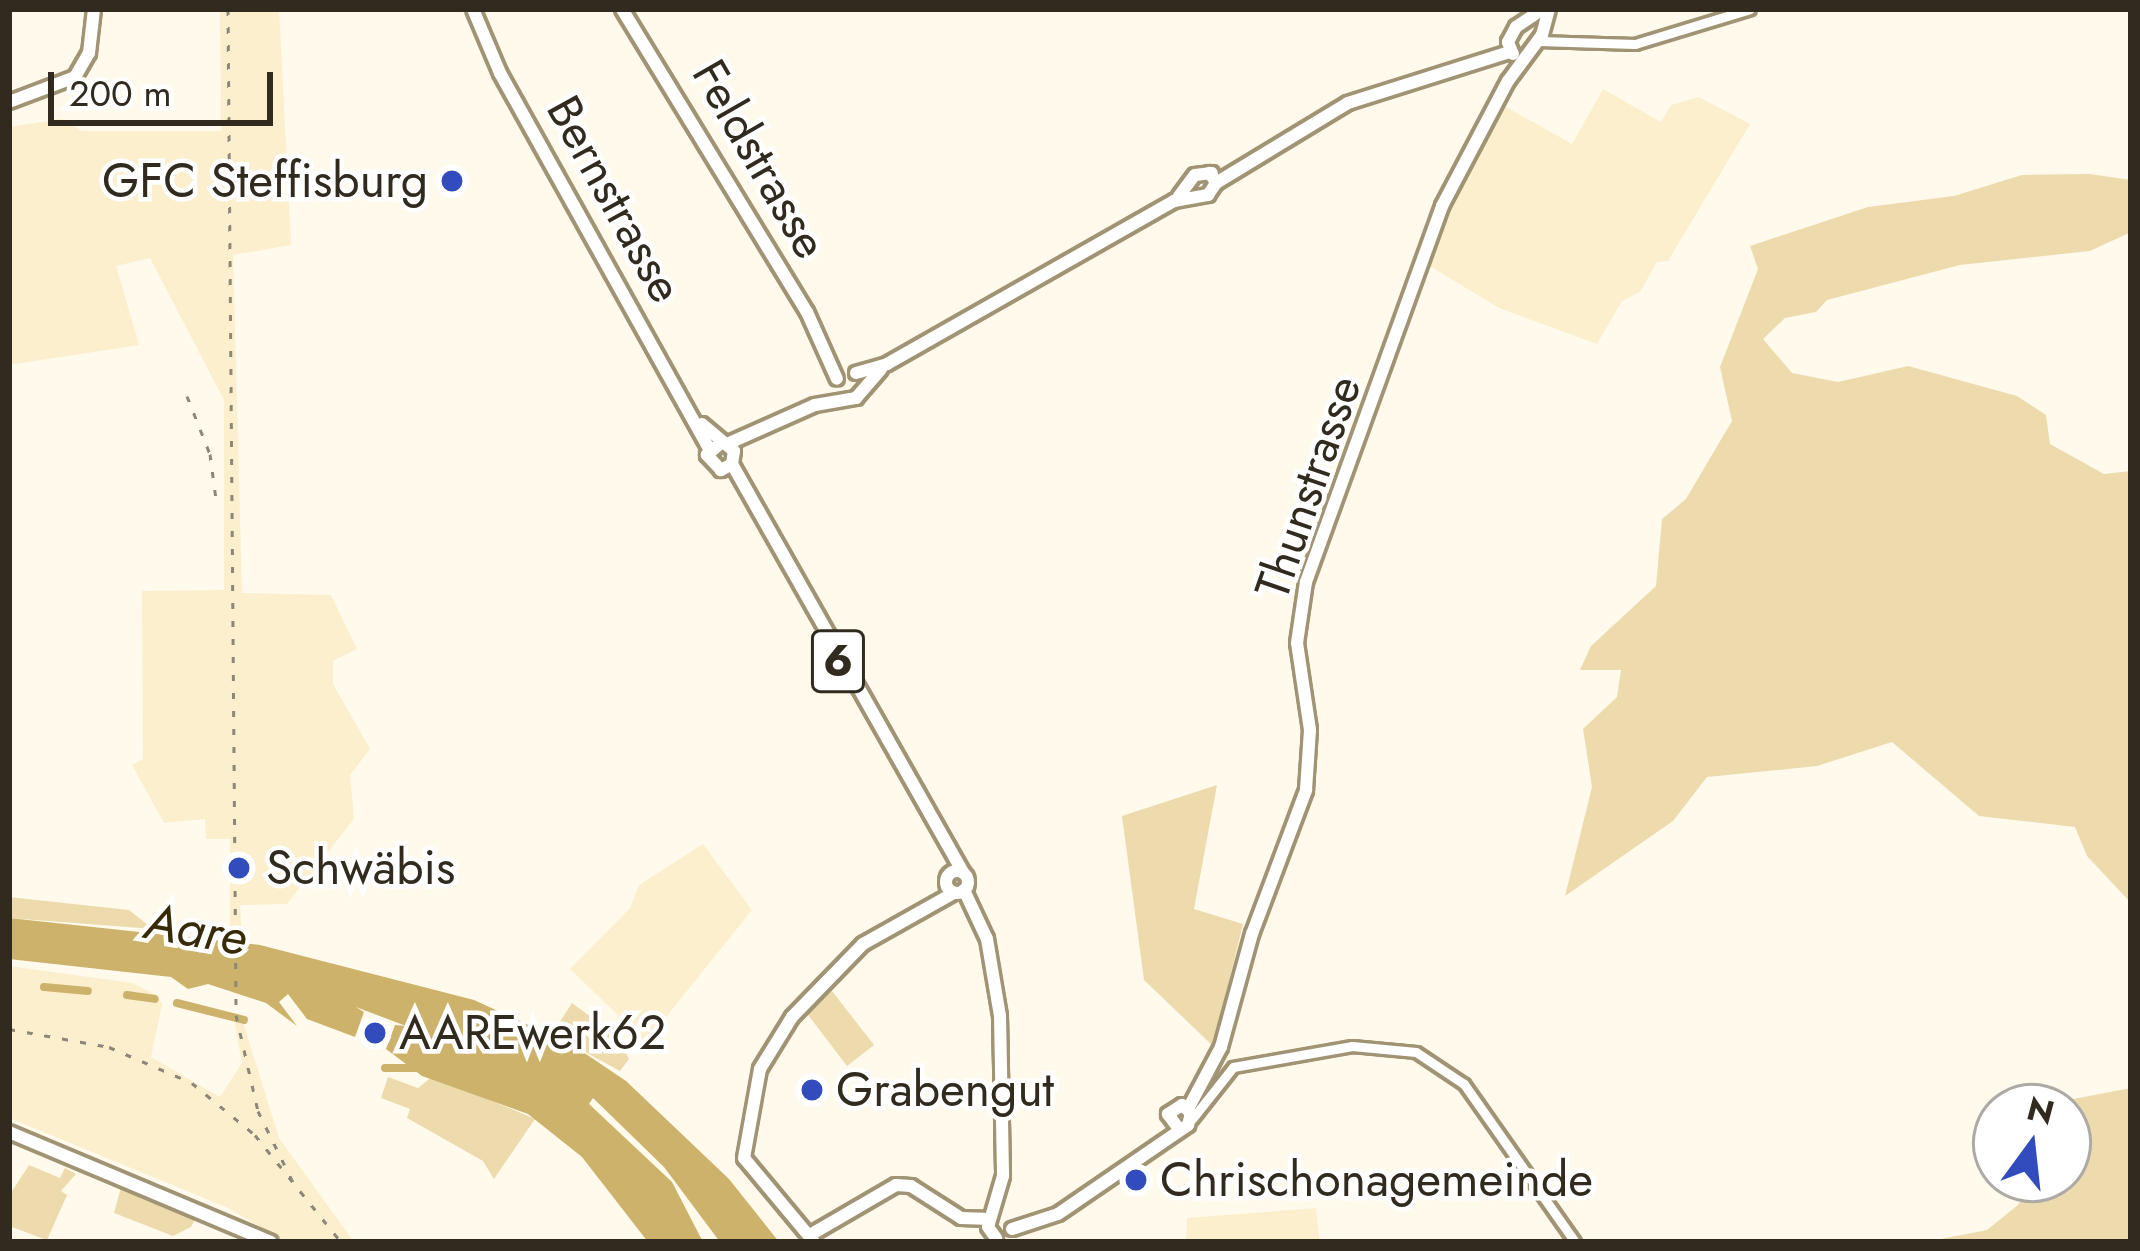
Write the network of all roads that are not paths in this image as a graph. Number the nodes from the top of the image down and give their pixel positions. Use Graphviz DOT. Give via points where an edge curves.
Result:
graph roads {
  1 [pos="94,9"];
  2 [pos="477,9"];
  3 [pos="622,9"];
  4 [pos="1750,9"];
  5 [pos="1542,22"];
  6 [pos="1514,50"];
  7 [pos="9,102"];
  8 [pos="1213,178"];
  9 [pos="1194,189"];
  10 [pos="886,364"];
  11 [pos="844,381"];
  12 [pos="863,387"];
  13 [pos="751,440"];
  14 [pos="720,445"];
  15 [pos="729,464"];
  16 [pos="955,883"];
  17 [pos="1182,1113"];
  18 [pos="9,1129"];
  19 [pos="1002,1223"];
  20 [pos="812,1239"];
  21 [pos="989,1240"];
  22 [pos="271,1242"];
  23 [pos="1575,1242"];
  1 -- 7 [label="main road" via="89,53 75,77"];
  2 -- 14 [label="main road, Bernstrasse" via="510,84"];
  3 -- 11 [label="main road, Feldstrasse" via="665,68"];
  4 -- 5 [label="street" via="1635,44 1566,43"];
  5 -- 6 [label="main road"];
  5 -- 6 [label="main road"];
  6 -- 8 [label="main road" via="1348,103"];
  6 -- 17 [label="main road, Thunstrasse" via="1508,81 1442,206 1306,582 1297,631 1310,730 1306,790 1210,1068"];
  8 -- 9 [label="main road" via="1208,195"];
  8 -- 9 [label="main road" via="1198,172"];
  9 -- 10 [label="main road"];
  10 -- 11 [label="main road"];
  10 -- 12 [label="main road"];
  11 -- 12 [label="main road, Feldstrasse"];
  11 -- 12 [label="main road" via="856,398"];
  11 -- 13 [label="main road"];
  13 -- 14 [label="main road"];
  13 -- 15 [label="main road"];
  14 -- 15 [label="main road"];
  14 -- 15 [label="main road" via="708,461"];
  15 -- 16 [label="main road, 6" via="949,850"];
  16 -- 19 [label="main road" via="983,922 997,986"];
  16 -- 20 [label="main road" via="863,944 792,1017 760,1069 743,1154 764,1191"];
  17 -- 19 [label="main road, Thunstrasse" via="1072,1205 1036,1221"];
  17 -- 23 [label="street" via="1223,1072 1243,1065 1352,1046 1416,1052 1464,1084"];
  18 -- 22 [label="main road"];
  19 -- 20 [label="main road" via="961,1218 905,1184 882,1188"];
  19 -- 21 [label="main road"];
  19 -- 21 [label="main road, Thunstrasse"];
}
